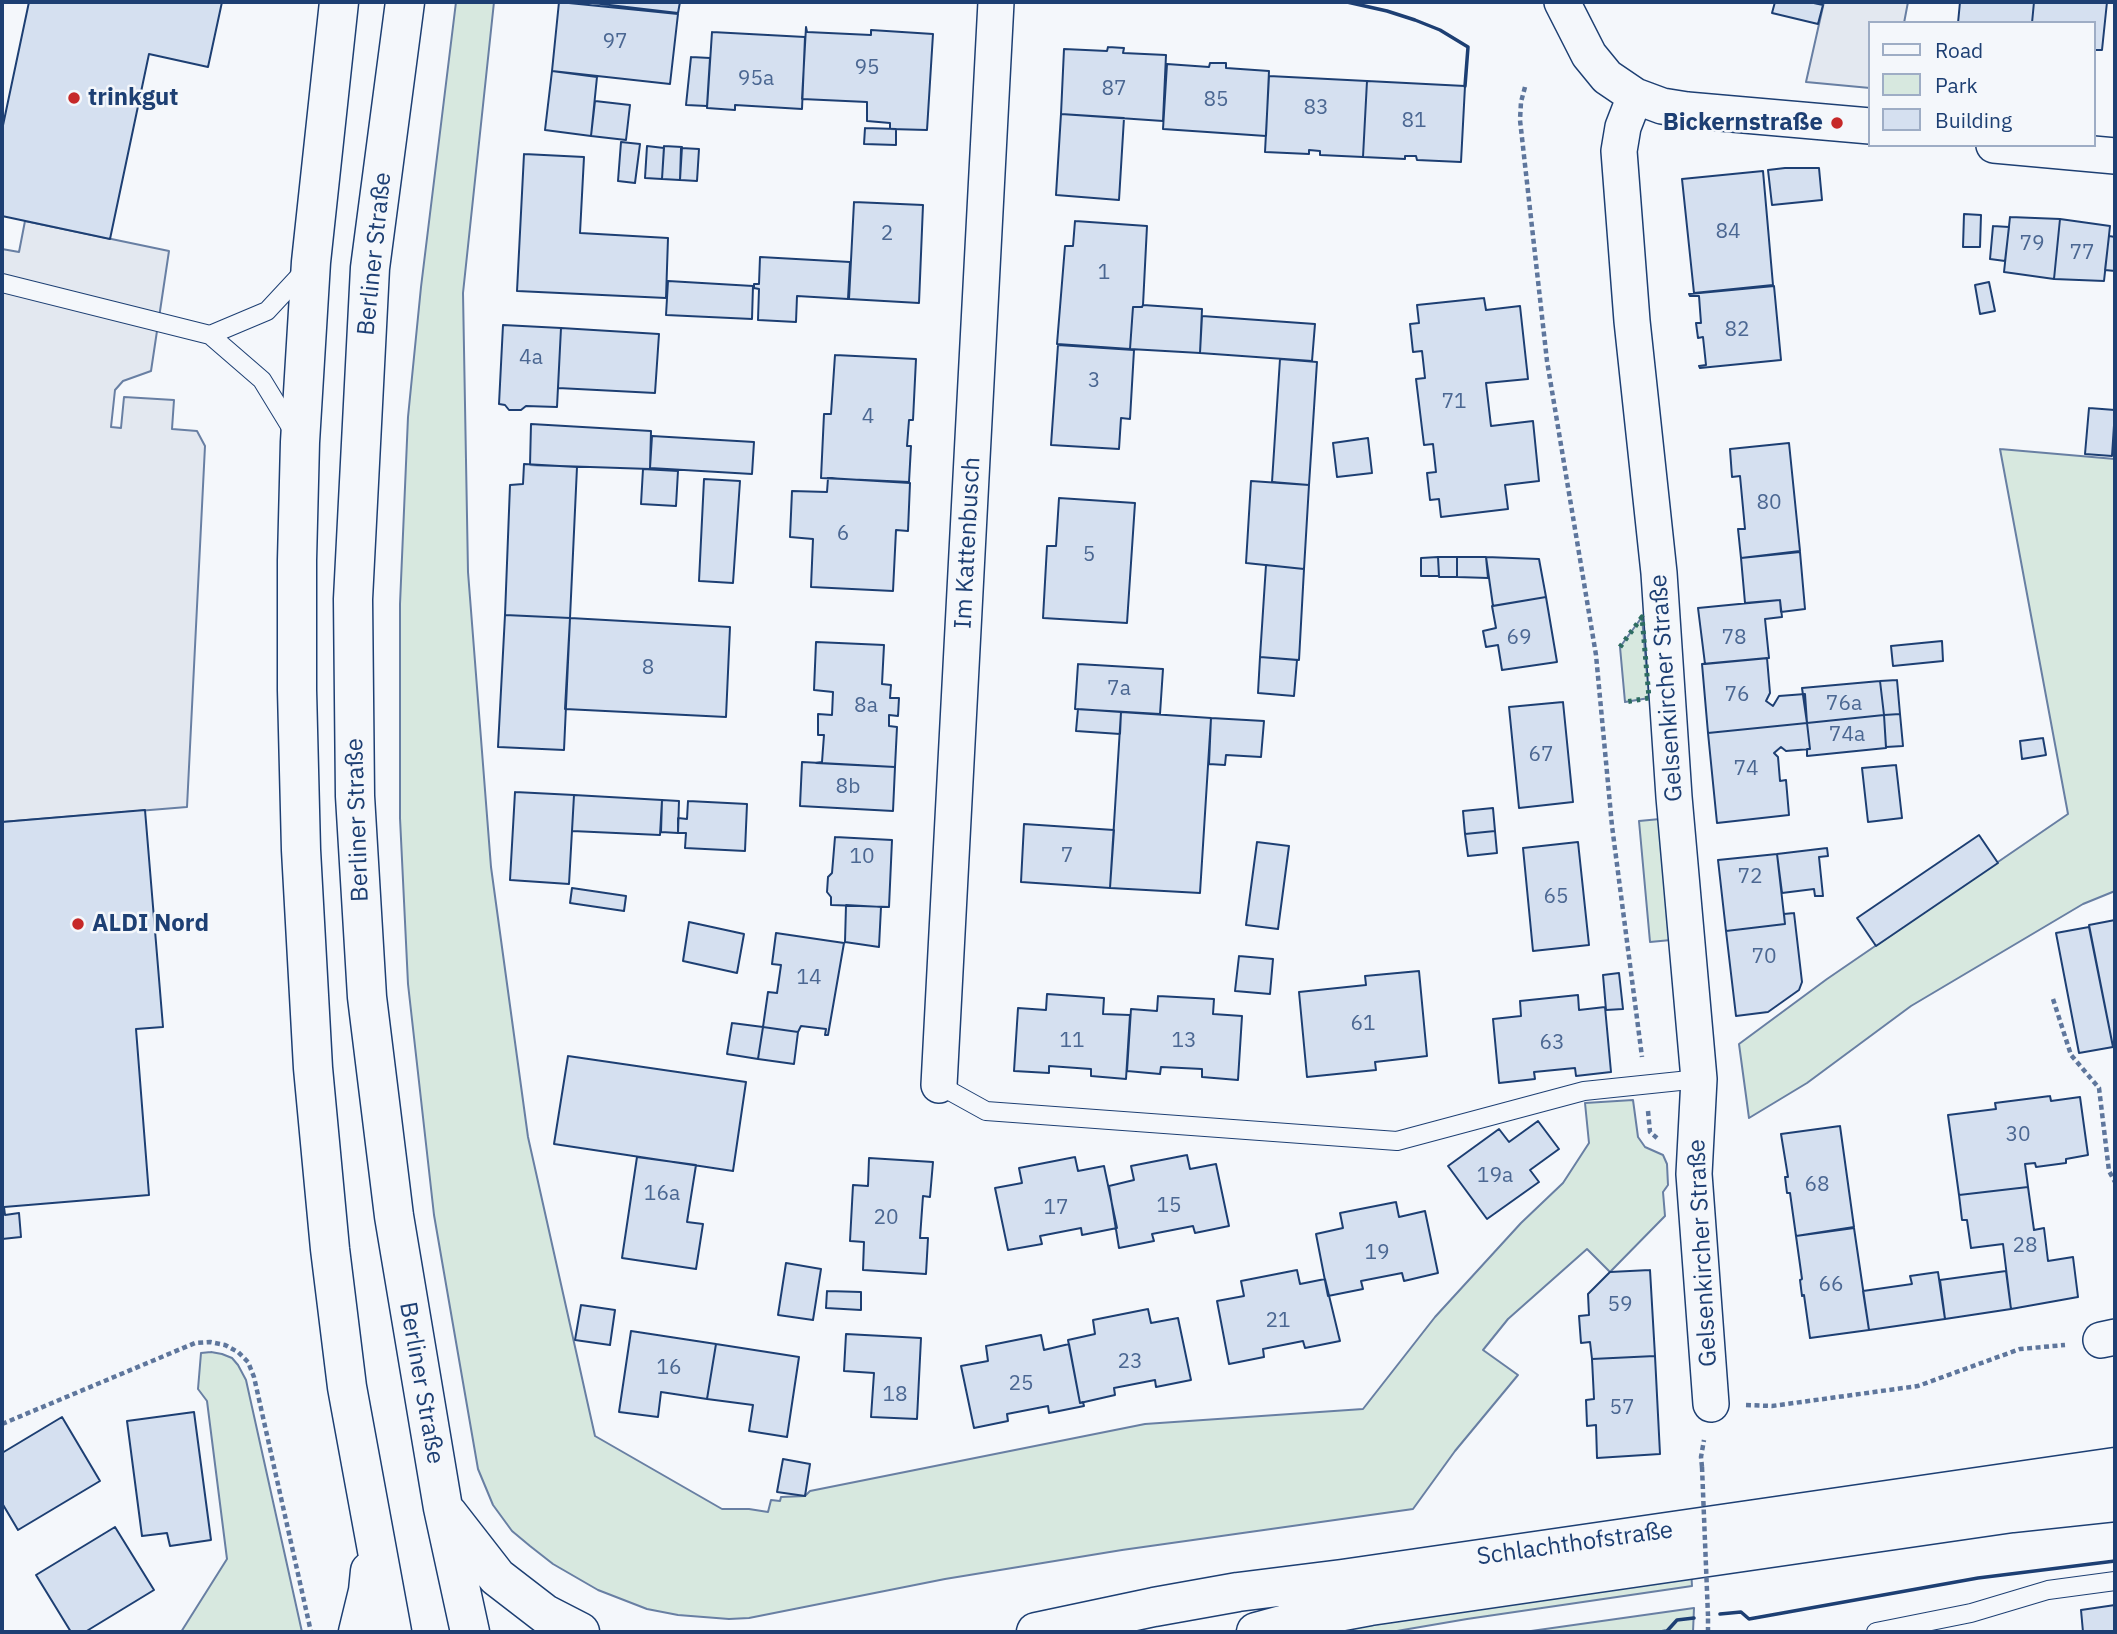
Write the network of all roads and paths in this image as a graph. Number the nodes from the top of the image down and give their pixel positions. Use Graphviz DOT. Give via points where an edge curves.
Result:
graph roads {
  1 [pos="339,2"];
  2 [pos="405,2"];
  3 [pos="996,2"];
  4 [pos="1562,2"];
  5 [pos="1525,87"];
  6 [pos="1635,96"];
  7 [pos="1868,126"];
  8 [pos="2015,147"];
  9 [pos="2115,156"];
  10 [pos="312,262"];
  11 [pos="2,283"];
  12 [pos="210,335"];
  13 [pos="300,442"];
  14 [pos="2053,999"];
  15 [pos="1699,1079"];
  16 [pos="939,1085"];
  17 [pos="1646,1085"];
  18 [pos="1696,1139"];
  19 [pos="2115,1182"];
  20 [pos="2108,1339"];
  21 [pos="1711,1404"];
  22 [pos="2,1424"];
  23 [pos="2115,1467"];
  24 [pos="1702,1468"];
  25 [pos="2115,1502"];
  26 [pos="443,1508"];
  27 [pos="373,1541"];
  28 [pos="2115,1581"];
  29 [pos="311,1632"];
  30 [pos="358,1632"];
  31 [pos="392,1632"];
  32 [pos="470,1632"];
  33 [pos="580,1632"];
  34 [pos="1037,1632"];
  35 [pos="1256,1632"];
  36 [pos="1709,1632"];
  37 [pos="1876,1632"];
  1 -- 10 [label="main road"];
  2 -- 26 [label="main road, Berliner Straße" via="370,268 353,599 355,796 367,997 392,1202"];
  3 -- 16 [label="street, Im Kattenbusch"];
  4 -- 6 [label="street" via="1588,55 1607,77"];
  5 -- 17 [label="path" via="1520,120 1547,361 1596,655 1612,826"];
  6 -- 7 [label="street" via="1687,110"];
  6 -- 15 [label="street, Gelsenkircher Straße" via="1619,150 1659,573"];
  8 -- 9 [label="street"];
  10 -- 12 [label="lane" via="267,311"];
  10 -- 13 [label="main road"];
  11 -- 12 [label="lane"];
  12 -- 13 [label="lane" via="262,380"];
  13 -- 27 [label="main road" via="298,716 313,1068 346,1387"];
  14 -- 19 [label="path" via="2071,1055 2099,1088 2109,1171"];
  15 -- 17 [label="lane"];
  15 -- 18 [label="street, Gelsenkircher Straße"];
  16 -- 17 [label="lane" via="986,1111 1396,1141 1584,1091"];
  17 -- 18 [label="path" via="1650,1132 1659,1140"];
  18 -- 21 [label="street, Gelsenkircher Straße" via="1694,1174"];
  20 -- 21 [label="path" via="2020,1349 1918,1386 1772,1406"];
  22 -- 29 [label="path" via="195,1343 225,1345 239,1352 254,1377"];
  23 -- 34 [label="main road, Schlachthofstraße" via="1238,1592"];
  24 -- 36 [label="path, bridge"];
  25 -- 35 [label="main road, Schlachthofstraße" via="1370,1606"];
  26 -- 32 [label="main road, Berliner Straße"];
  26 -- 33 [label="main road" via="497,1577 545,1614"];
  27 -- 30 [label="main road"];
  27 -- 31 [label="main road"];
  28 -- 37 [label="lane" via="2048,1590 1971,1613"];
}
